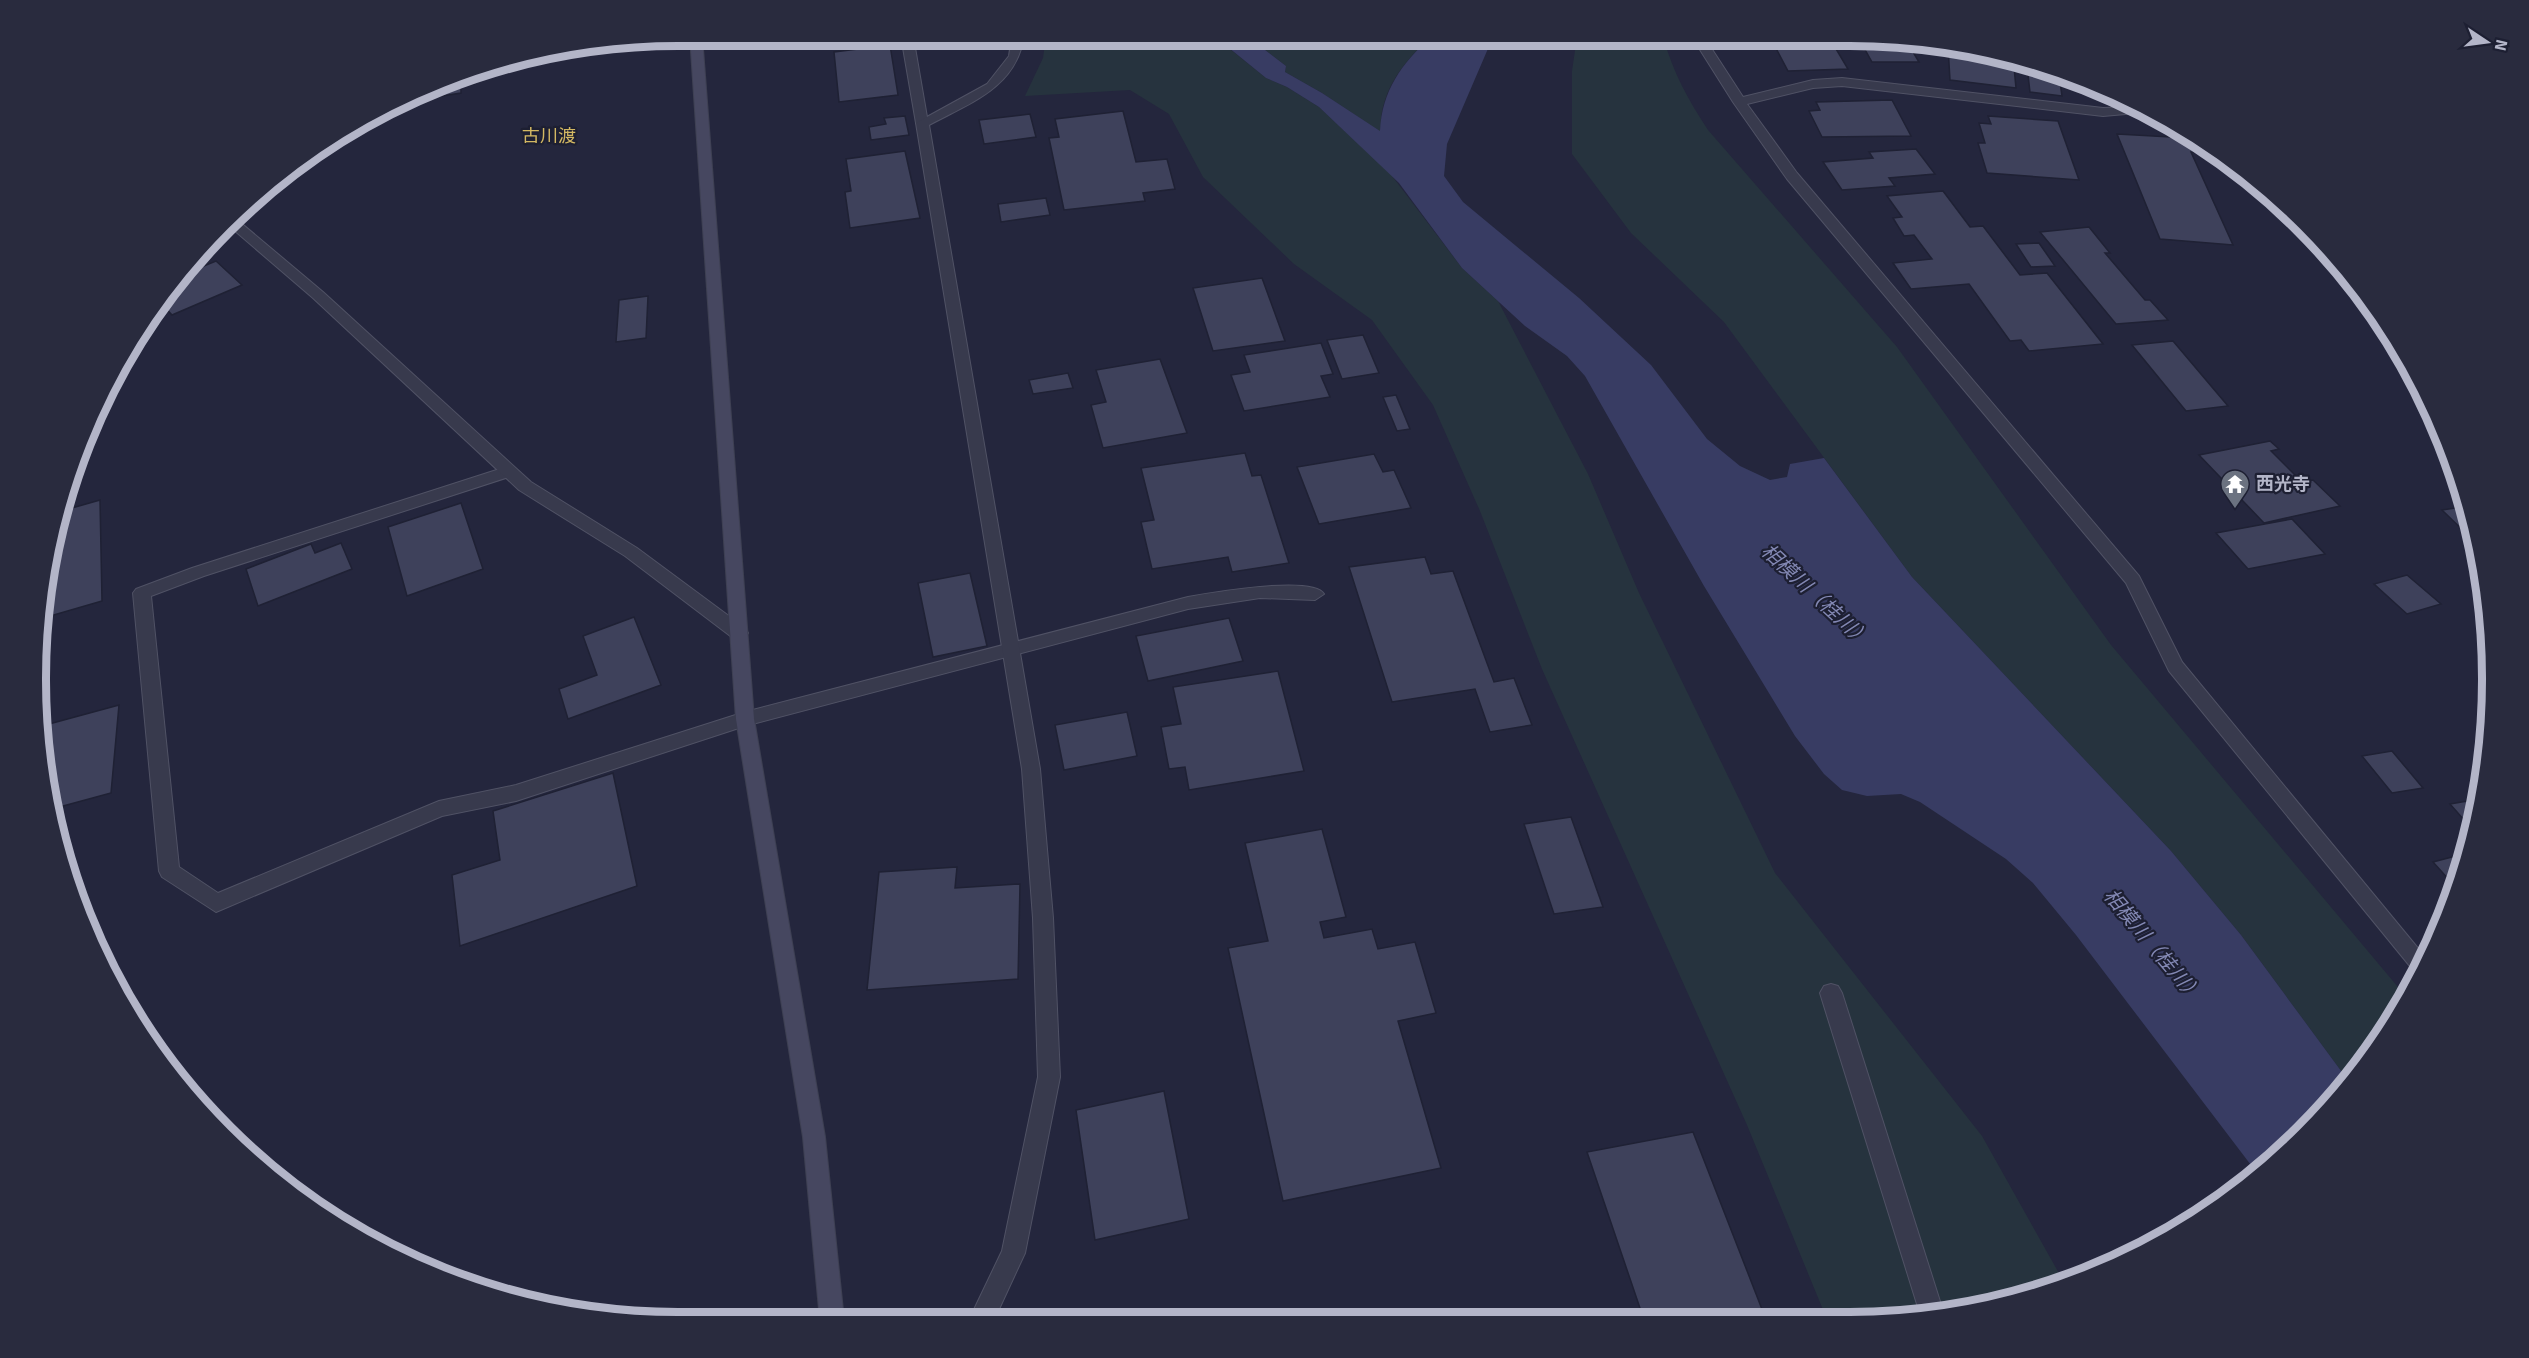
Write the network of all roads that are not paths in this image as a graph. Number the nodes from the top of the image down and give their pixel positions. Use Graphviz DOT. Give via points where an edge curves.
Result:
graph roads {
  1 [pos="697,46"];
  2 [pos="909,46"];
  3 [pos="1016,46"];
  4 [pos="1704,46"];
  5 [pos="1739,102"];
  6 [pos="2127,111"];
  7 [pos="922,123"];
  8 [pos="238,226"];
  9 [pos="509,471"];
  10 [pos="1315,594"];
  11 [pos="739,633"];
  12 [pos="1012,651"];
  13 [pos="745,719"];
  14 [pos="2416,961"];
  15 [pos="1831,993"];
  16 [pos="1930,1306"];
  17 [pos="831,1312"];
  18 [pos="985,1312"];
  1 -- 11 [label="street"];
  2 -- 7 [label="street"];
  3 -- 7 [label="street" via="1015,56 992,87"];
  4 -- 5 [label="street"];
  5 -- 6 [label="street" via="1813,84 1842,82 2103,112"];
  5 -- 14 [label="street" via="1792,176 2133,580 2175,666"];
  7 -- 12 [label="street"];
  8 -- 9 [label="street"];
  9 -- 11 [label="street" via="525,486 631,552"];
  9 -- 13 [label="street" via="142,593 169,871 216,903 439,809 516,793"];
  10 -- 12 [label="street" via="1260,592 1188,603"];
  11 -- 13 [label="street"];
  12 -- 13 [label="street"];
  12 -- 18 [label="street" via="1031,769 1043,918 1049,1077 1013,1253"];
  13 -- 17 [label="street" via="814,1137"];
  15 -- 16 [label="street"];
}
